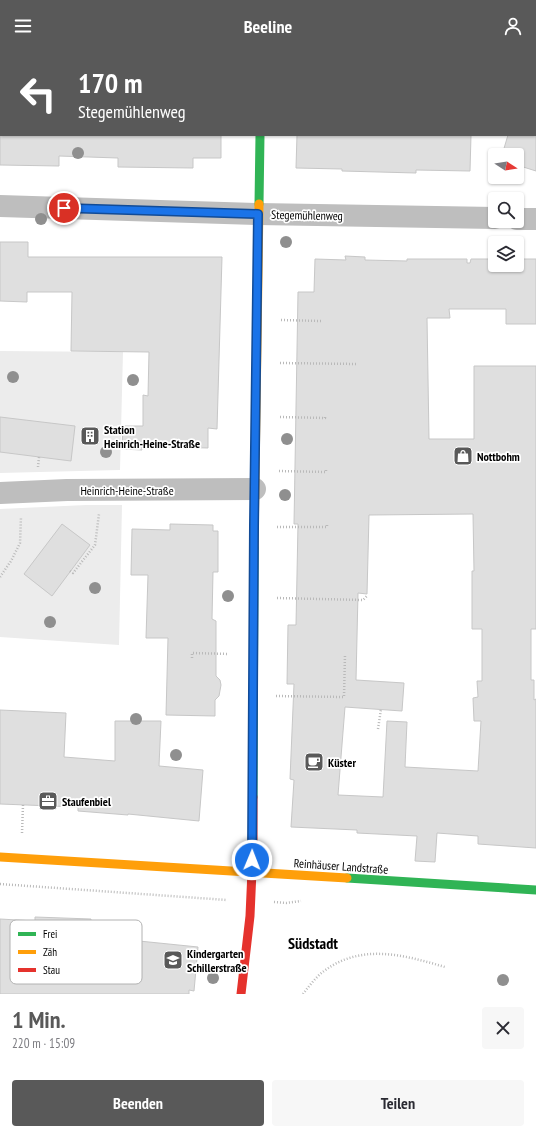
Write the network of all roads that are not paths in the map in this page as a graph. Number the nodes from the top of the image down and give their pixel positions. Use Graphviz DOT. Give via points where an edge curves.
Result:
graph roads {
  1 [pos="260,136"];
  2 [pos="0,206"];
  3 [pos="258,214"];
  4 [pos="488,218"];
  5 [pos="524,219"];
  6 [pos="536,219"];
  7 [pos="255,480"];
  8 [pos="0,493"];
  9 [pos="0,857"];
  10 [pos="252,873"];
  11 [pos="536,890"];
  12 [pos="241,994"];
  1 -- 3 [label="street"];
  2 -- 3 [label="street, Stegemühlenweg"];
  3 -- 4 [label="street, Stegemühlenweg"];
  3 -- 7 [label="street"];
  5 -- 6 [label="street"];
  7 -- 8 [label="street, Heinrich-Heine-Straße" via="101,490"];
  7 -- 10 [label="street"];
  9 -- 10 [label="street, Reinhäuser Landstraße"];
  10 -- 11 [label="street, Reinhäuser Landstraße"];
  10 -- 12 [label="street"];
}
